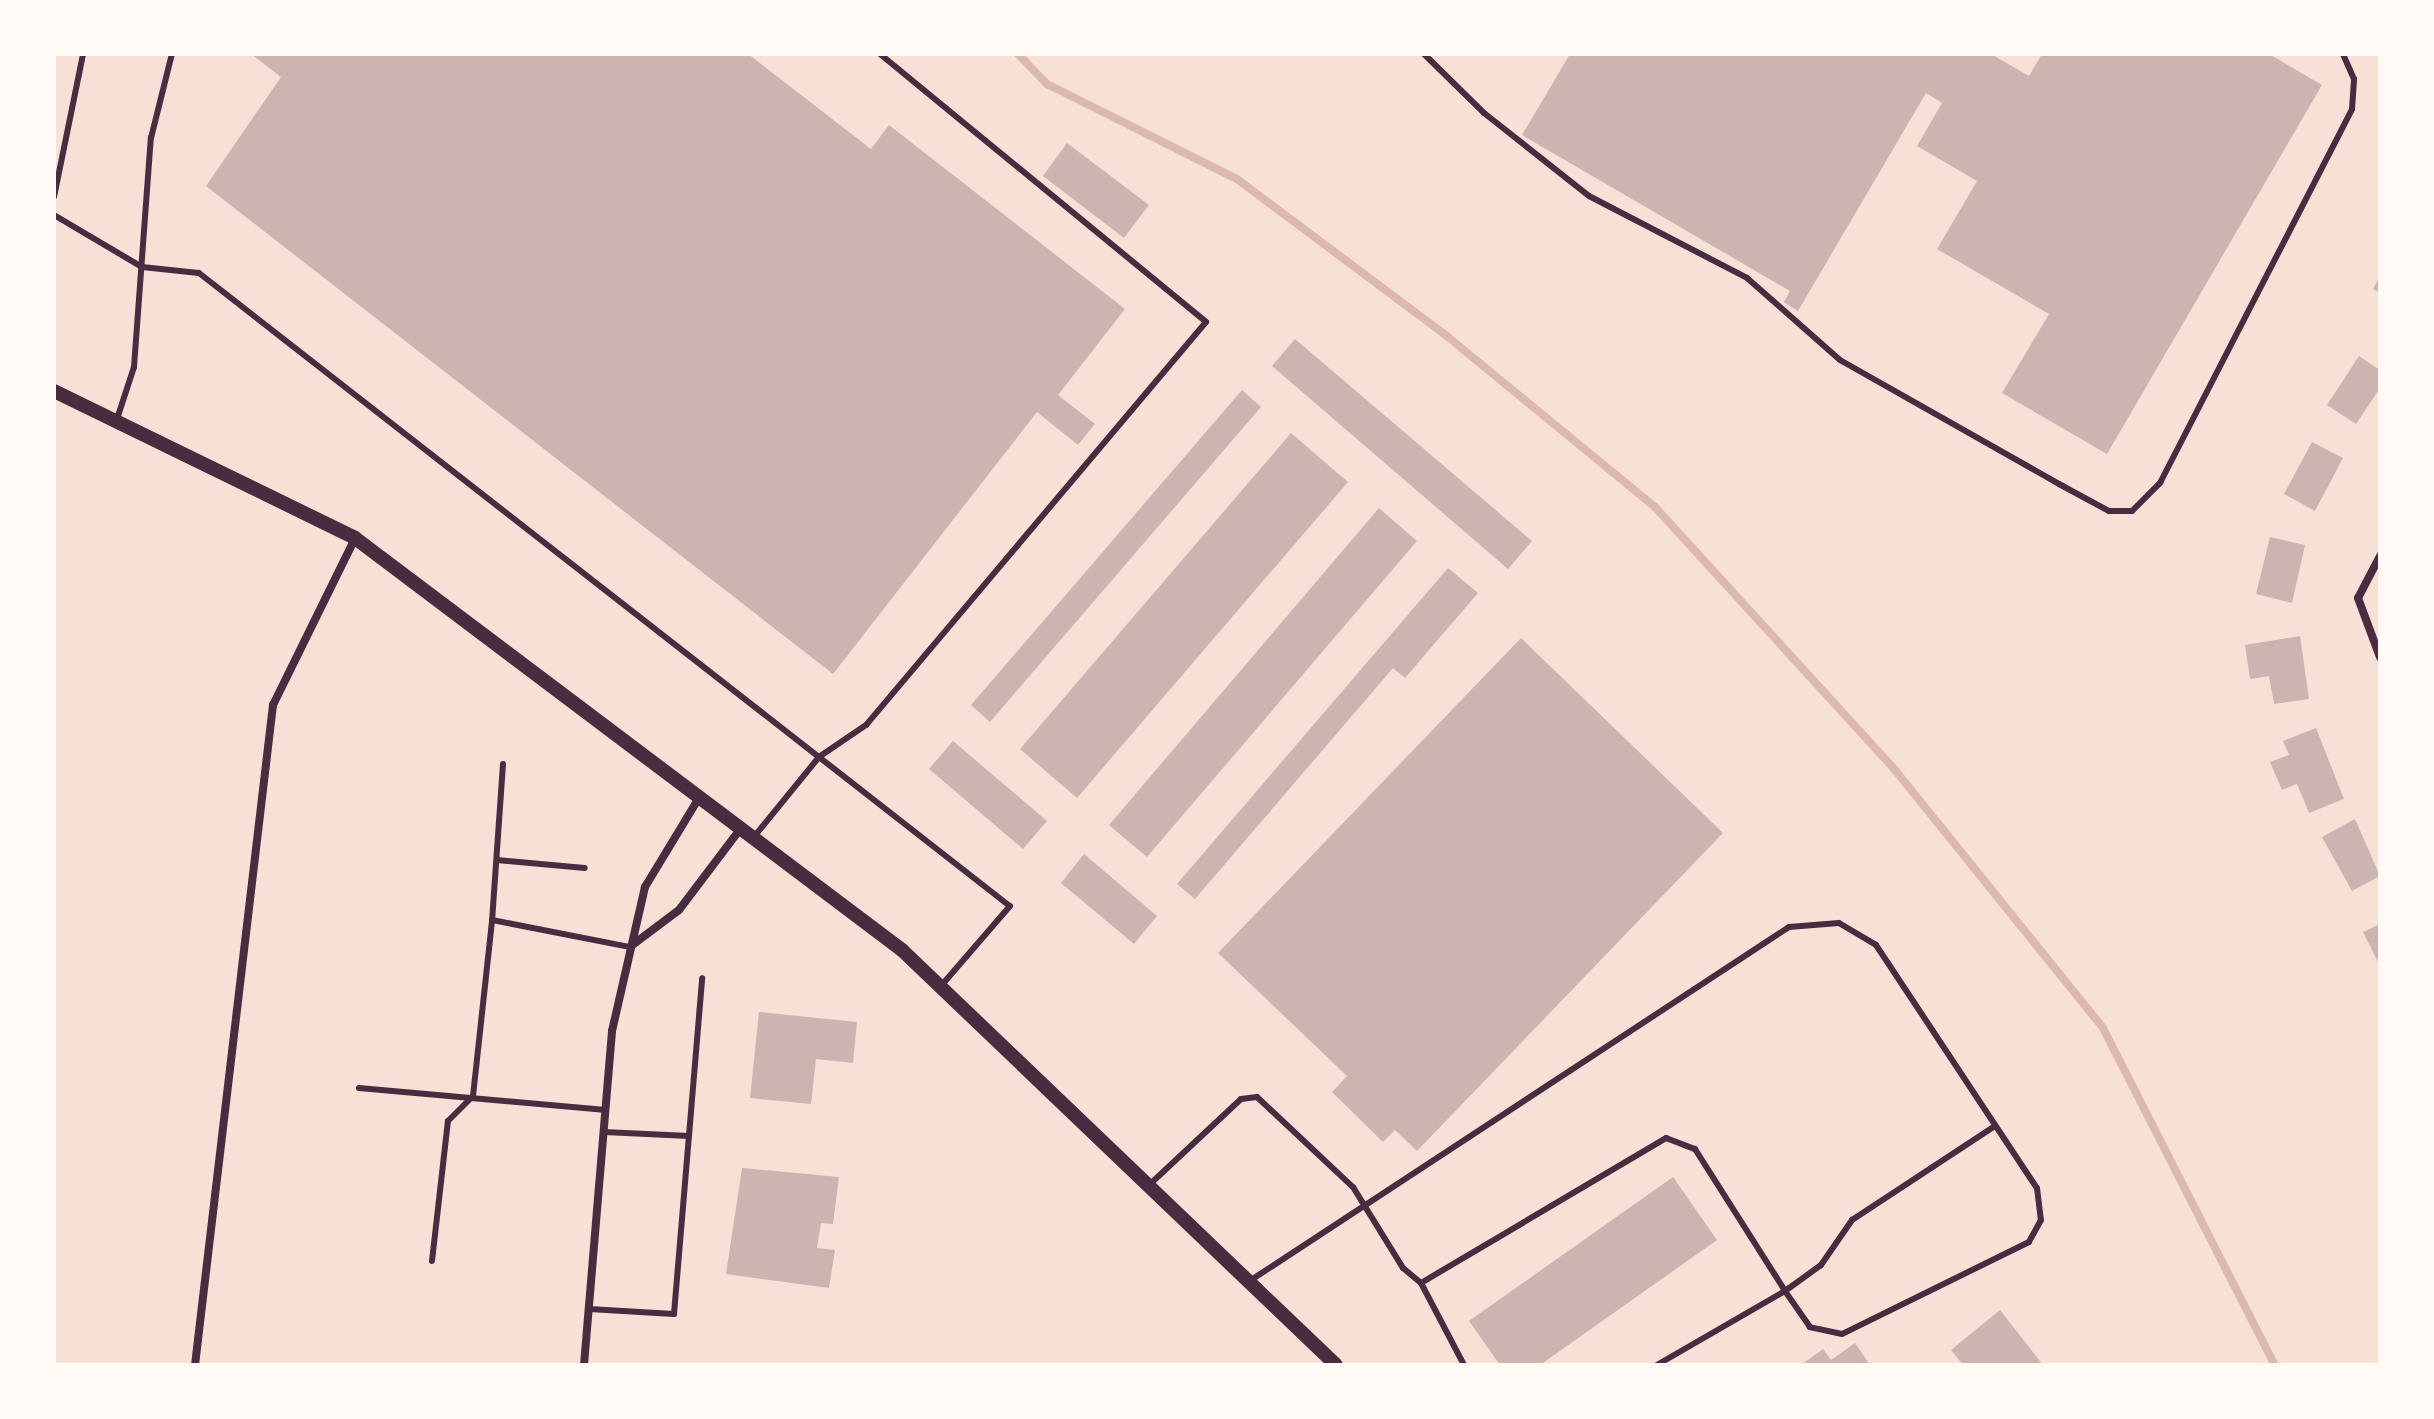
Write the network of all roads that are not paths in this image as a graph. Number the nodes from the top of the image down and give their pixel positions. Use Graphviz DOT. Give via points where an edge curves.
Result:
graph roads {
  1 [pos="83,54"];
  2 [pos="172,54"];
  3 [pos="880,54"];
  4 [pos="1424,54"];
  5 [pos="2343,54"];
  6 [pos="54,197"];
  7 [pos="54,215"];
  8 [pos="142,267"];
  9 [pos="54,391"];
  10 [pos="116,423"];
  11 [pos="355,538"];
  12 [pos="2380,556"];
  13 [pos="2380,657"];
  14 [pos="819,757"];
  15 [pos="503,764"];
  16 [pos="699,798"];
  17 [pos="741,828"];
  18 [pos="753,838"];
  19 [pos="497,860"];
  20 [pos="585,868"];
  21 [pos="492,920"];
  22 [pos="630,947"];
  23 [pos="702,978"];
  24 [pos="940,987"];
  25 [pos="359,1088"];
  26 [pos="473,1096"];
  27 [pos="606,1110"];
  28 [pos="1995,1126"];
  29 [pos="604,1132"];
  30 [pos="689,1136"];
  31 [pos="1148,1186"];
  32 [pos="1364,1208"];
  33 [pos="432,1261"];
  34 [pos="1248,1282"];
  35 [pos="1421,1283"];
  36 [pos="1785,1291"];
  37 [pos="589,1309"];
  38 [pos="195,1365"];
  39 [pos="584,1365"];
  40 [pos="1336,1365"];
  41 [pos="1464,1365"];
  42 [pos="1657,1365"];
  1 -- 6 [label="lane"];
  2 -- 8 [label="lane" via="151,138"];
  3 -- 14 [label="lane" via="1206,322 866,725"];
  4 -- 5 [label="lane" via="1484,113 1589,196 1747,278 1840,360 2109,511 2132,511 2160,483 2203,406 2352,109 2354,79"];
  7 -- 8 [label="lane"];
  8 -- 10 [label="lane" via="134,367"];
  8 -- 14 [label="lane" via="199,273"];
  9 -- 10 [label="street"];
  10 -- 11 [label="street"];
  11 -- 16 [label="street"];
  11 -- 38 [label="street" via="273,705"];
  12 -- 13 [label="street" via="2358,598"];
  14 -- 18 [label="lane"];
  14 -- 24 [label="lane" via="1010,906"];
  15 -- 19 [label="lane"];
  16 -- 17 [label="street"];
  16 -- 22 [label="street" via="645,887"];
  17 -- 18 [label="street"];
  17 -- 22 [label="street" via="679,910"];
  18 -- 24 [label="street"];
  19 -- 20 [label="lane"];
  19 -- 21 [label="lane"];
  21 -- 22 [label="lane"];
  21 -- 26 [label="lane"];
  22 -- 27 [label="street"];
  23 -- 30 [label="lane"];
  24 -- 31 [label="street"];
  25 -- 26 [label="lane"];
  26 -- 27 [label="lane"];
  26 -- 33 [label="lane" via="448,1121"];
  27 -- 29 [label="street"];
  28 -- 32 [label="lane" via="1876,945 1839,923 1789,927"];
  28 -- 36 [label="lane" via="1852,1220 1821,1265"];
  28 -- 36 [label="lane" via="2037,1188 2041,1220 2029,1242 1842,1334 1810,1327"];
  29 -- 30 [label="lane"];
  29 -- 37 [label="street"];
  30 -- 37 [label="lane" via="674,1314"];
  31 -- 32 [label="lane" via="1241,1099 1257,1097 1353,1187"];
  31 -- 34 [label="street"];
  32 -- 34 [label="lane"];
  32 -- 35 [label="lane" via="1403,1268"];
  34 -- 40 [label="street"];
  35 -- 36 [label="lane" via="1666,1138 1695,1149"];
  35 -- 41 [label="lane"];
  36 -- 42 [label="lane"];
  37 -- 39 [label="street"];
}
